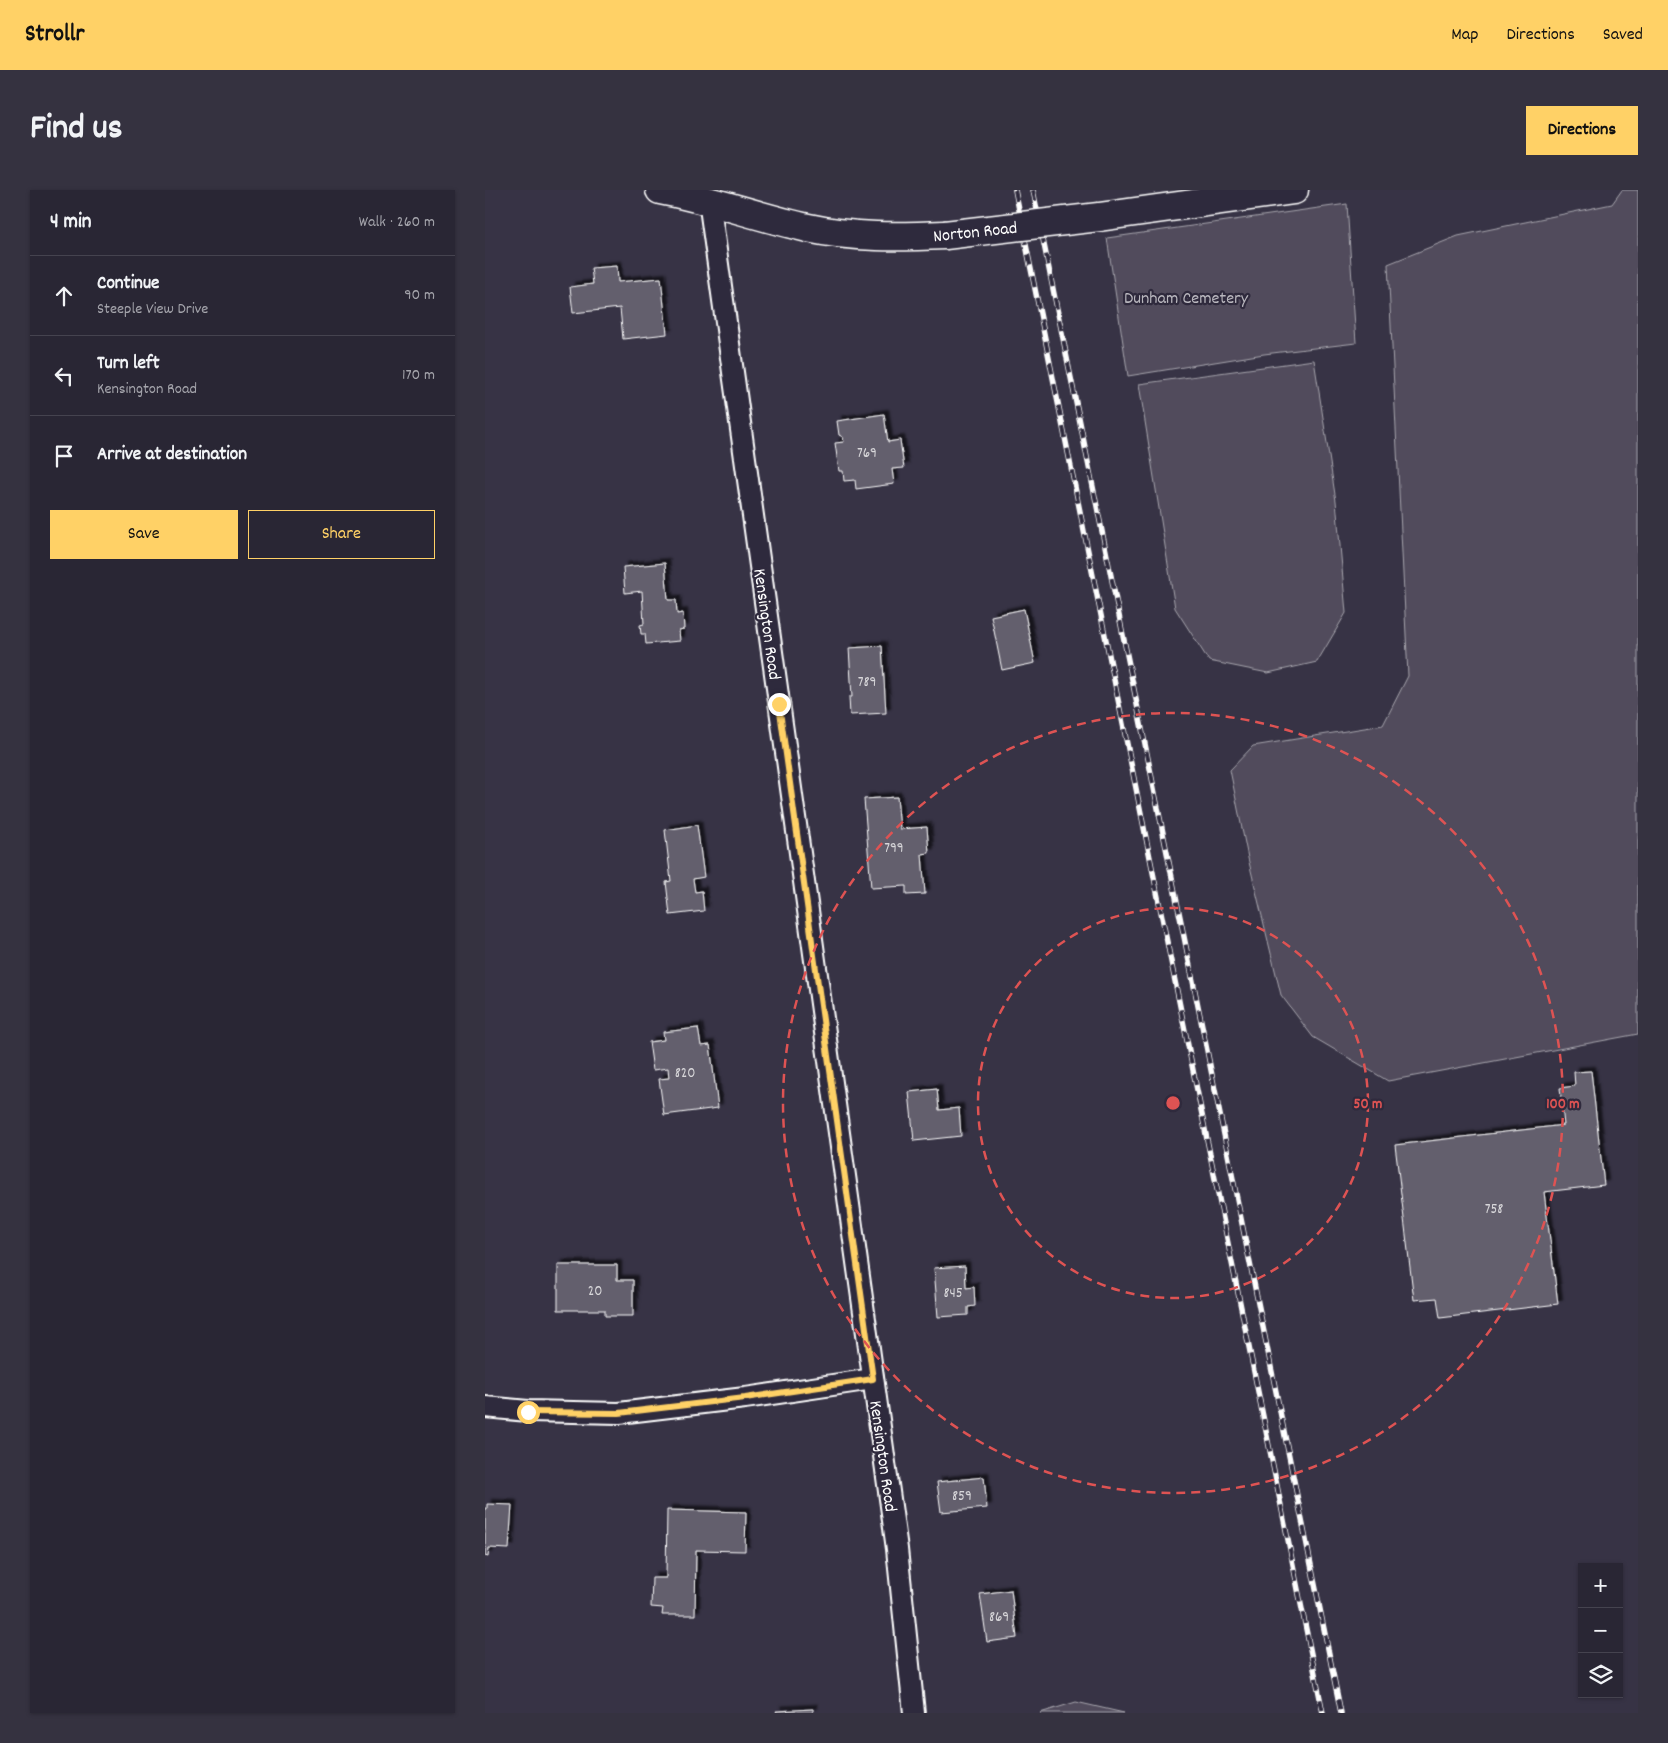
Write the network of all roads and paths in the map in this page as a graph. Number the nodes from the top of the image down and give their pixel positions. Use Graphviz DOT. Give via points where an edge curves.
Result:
graph roads {
  1 [pos="660,190"];
  2 [pos="1294,190"];
  3 [pos="709,195"];
  4 [pos="873,1379"];
  5 [pos="485,1407"];
  6 [pos="914,1713"];
  1 -- 3 [label="main road, Norton Road"];
  2 -- 3 [label="main road, Norton Road, bridge" via="1099,217 911,237 842,234 799,226 751,214"];
  3 -- 4 [label="street, Kensington Road"];
  4 -- 5 [label="street" via="619,1413 528,1412"];
  4 -- 6 [label="street, Kensington Road" via="897,1549"];
}
